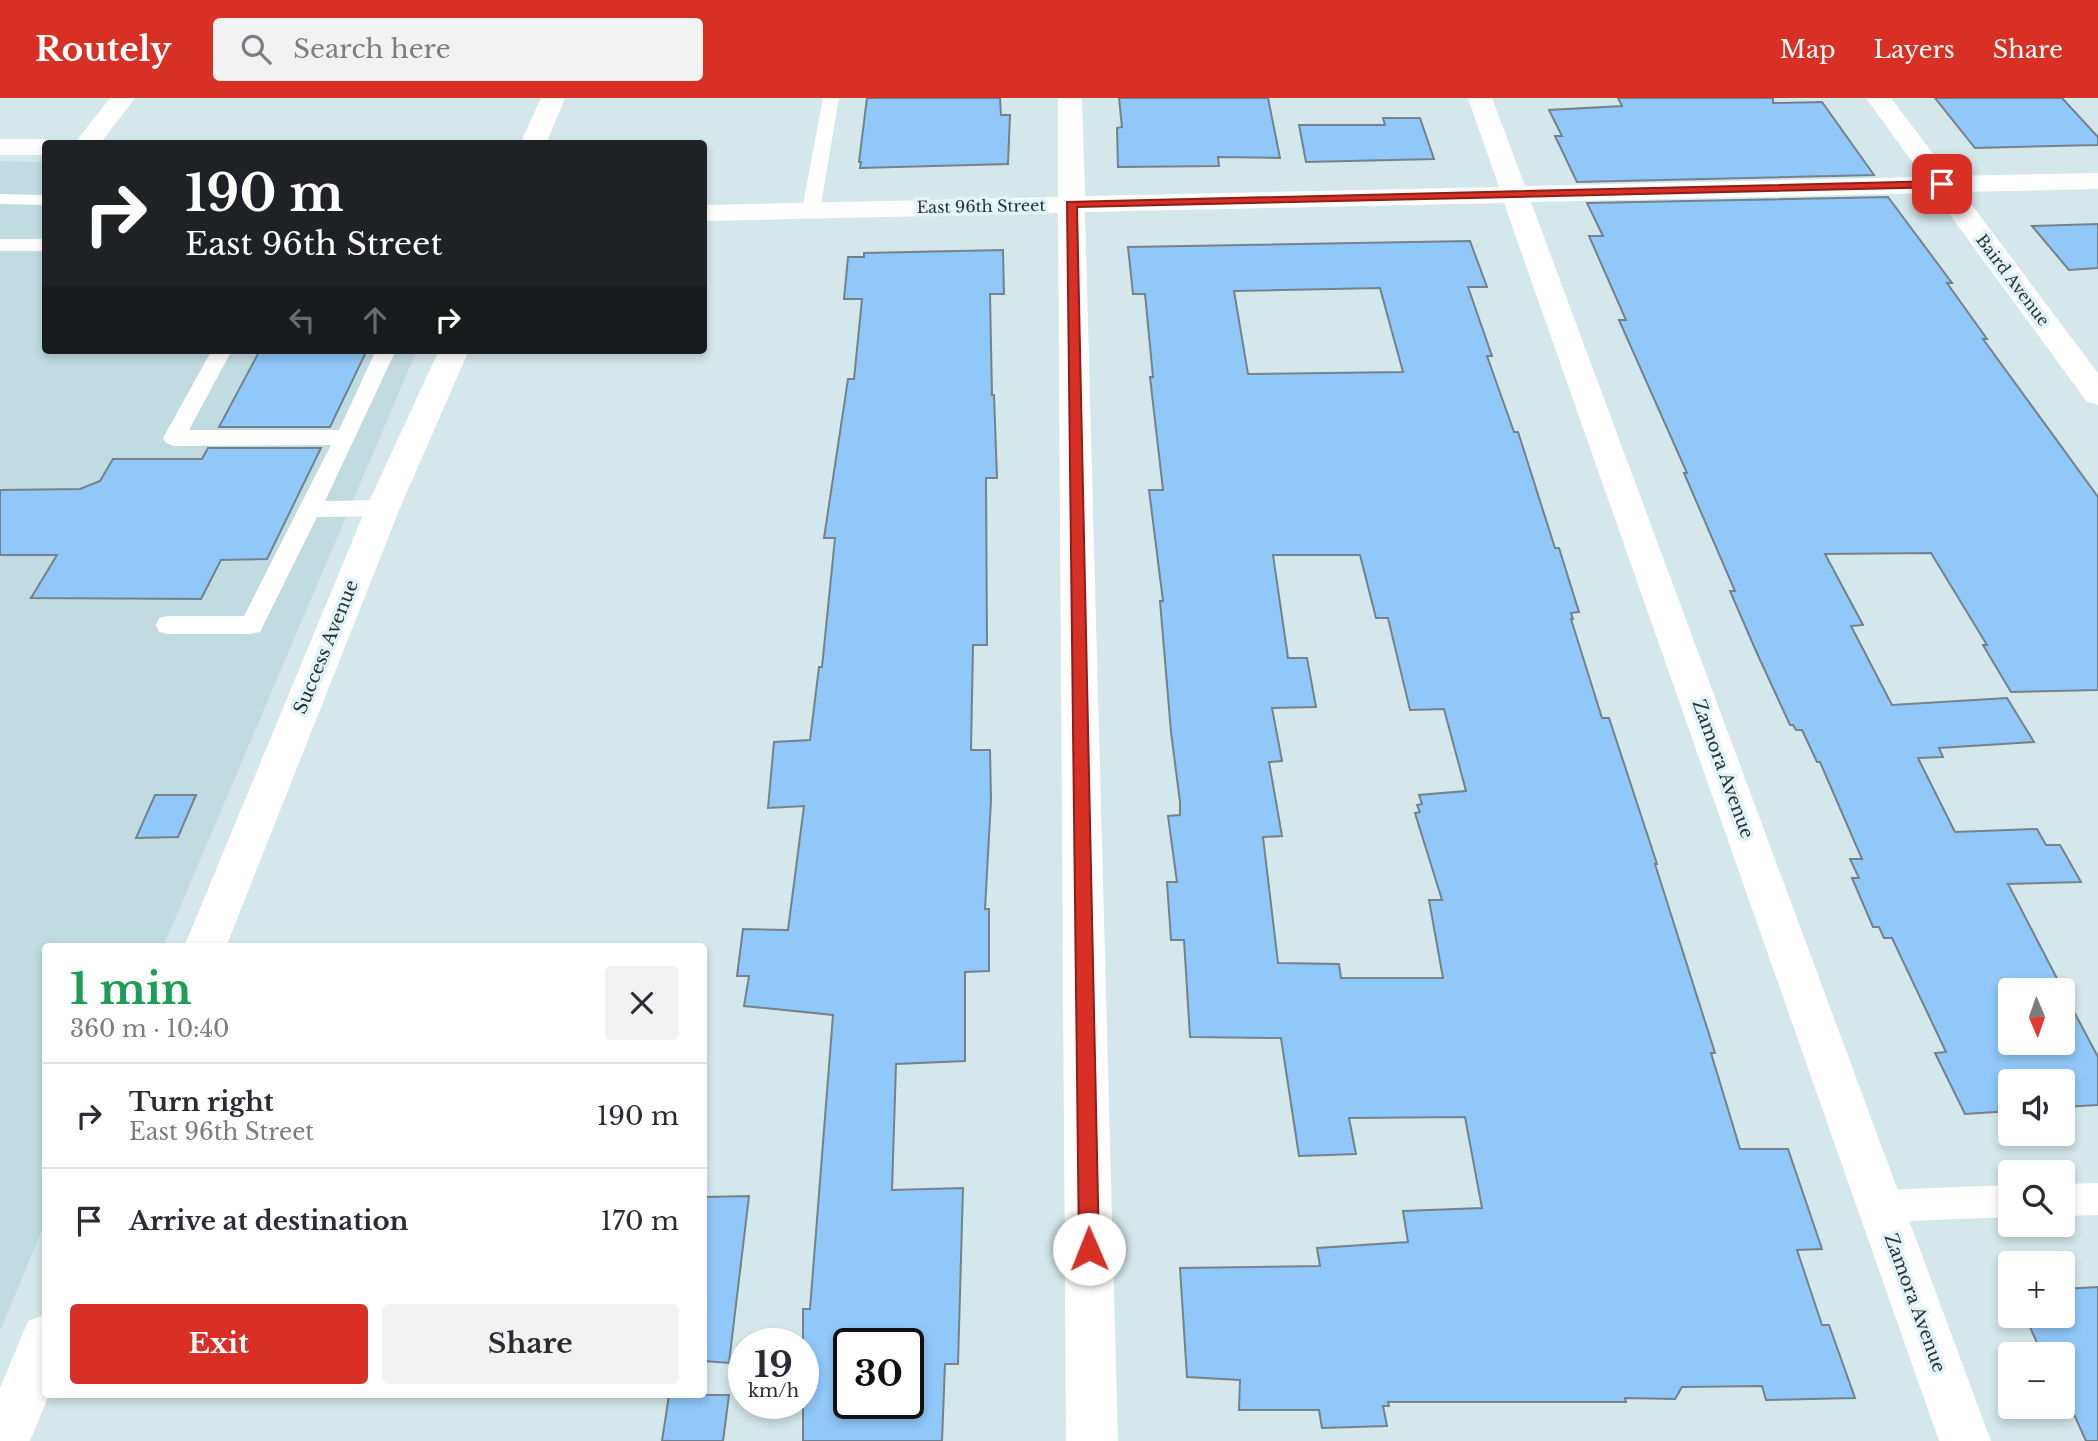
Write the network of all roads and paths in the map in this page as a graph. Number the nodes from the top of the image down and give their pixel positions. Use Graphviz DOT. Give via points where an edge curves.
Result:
graph roads {
  1 [pos="122,98"];
  2 [pos="553,98"];
  3 [pos="831,98"];
  4 [pos="1070,98"];
  5 [pos="1480,98"];
  6 [pos="1878,98"];
  7 [pos="89,140"];
  8 [pos="535,140"];
  9 [pos="0,147"];
  10 [pos="42,147"];
  11 [pos="2098,181"];
  12 [pos="1942,184"];
  13 [pos="1514,194"];
  14 [pos="0,199"];
  15 [pos="42,200"];
  16 [pos="1071,204"];
  17 [pos="811,210"];
  18 [pos="707,213"];
  19 [pos="0,245"];
  20 [pos="42,245"];
  21 [pos="220,354"];
  22 [pos="384,354"];
  23 [pos="452,354"];
  24 [pos="2098,395"];
  25 [pos="346,437"];
  26 [pos="383,508"];
  27 [pos="308,509"];
  28 [pos="168,625"];
  29 [pos="207,943"];
  30 [pos="2098,1199"];
  31 [pos="2075,1200"];
  32 [pos="1998,1202"];
  33 [pos="1881,1206"];
  34 [pos="42,1349"];
  35 [pos="4,1441"];
  36 [pos="1092,1441"];
  37 [pos="1965,1441"];
  1 -- 7 [label="street"];
  2 -- 8 [label="street"];
  3 -- 17 [label="lane"];
  4 -- 16 [label="street"];
  5 -- 13 [label="street, Zamora Avenue"];
  6 -- 12 [label="street, Baird Avenue"];
  9 -- 10 [label="street"];
  11 -- 12 [label="street, East 96th Street"];
  12 -- 13 [label="street, East 96th Street"];
  12 -- 24 [label="street, Baird Avenue"];
  13 -- 16 [label="street, East 96th Street"];
  13 -- 33 [label="street, Zamora Avenue"];
  14 -- 15 [label="lane"];
  16 -- 17 [label="street, East 96th Street"];
  16 -- 36 [label="street"];
  17 -- 18 [label="street, East 96th Street"];
  19 -- 20 [label="lane"];
  21 -- 25 [label="lane" via="174,438"];
  22 -- 25 [label="lane"];
  23 -- 26 [label="street, Success Avenue"];
  25 -- 27 [label="lane"];
  26 -- 27 [label="lane"];
  26 -- 29 [label="street, Success Avenue"];
  27 -- 28 [label="lane" via="251,625"];
  30 -- 31 [label="lane"];
  32 -- 33 [label="lane"];
  33 -- 37 [label="street, Zamora Avenue"];
  34 -- 35 [label="street"];
}
